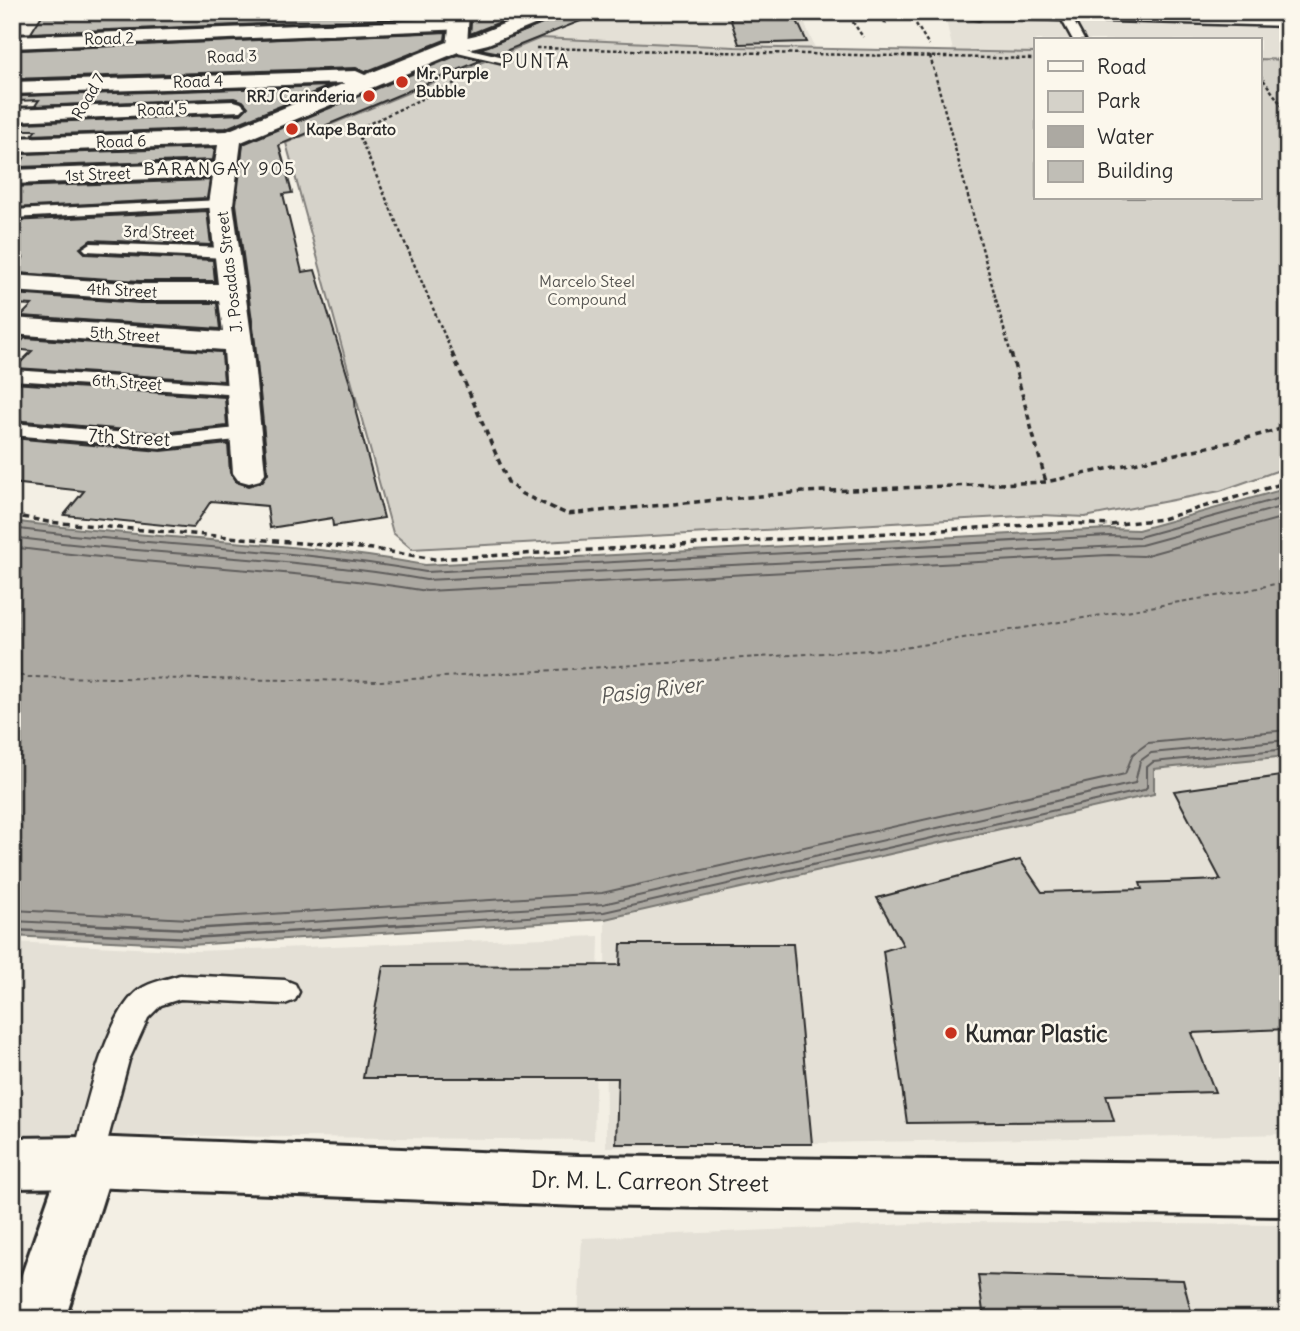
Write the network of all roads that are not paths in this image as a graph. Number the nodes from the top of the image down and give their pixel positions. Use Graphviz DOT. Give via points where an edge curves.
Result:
graph roads {
  1 [pos="546,13"];
  2 [pos="973,13"];
  3 [pos="134,16"];
  4 [pos="1065,16"];
  5 [pos="1288,23"];
  6 [pos="457,33"];
  7 [pos="121,38"];
  8 [pos="1077,38"];
  9 [pos="12,42"];
  10 [pos="391,51"];
  11 [pos="504,60"];
  12 [pos="384,76"];
  13 [pos="95,84"];
  14 [pos="12,88"];
  15 [pos="312,104"];
  16 [pos="79,112"];
  17 [pos="12,115"];
  18 [pos="230,138"];
  19 [pos="61,143"];
  20 [pos="12,145"];
  21 [pos="225,170"];
  22 [pos="43,176"];
  23 [pos="12,177"];
  24 [pos="221,204"];
  25 [pos="13,214"];
  26 [pos="91,248"];
  27 [pos="226,253"];
  28 [pos="12,283"];
  29 [pos="232,292"];
  30 [pos="12,327"];
  31 [pos="238,342"];
  32 [pos="12,375"];
  33 [pos="242,390"];
  34 [pos="12,429"];
  35 [pos="246,433"];
  36 [pos="249,474"];
  37 [pos="285,992"];
  38 [pos="88,1162"];
  39 [pos="12,1163"];
  40 [pos="1288,1190"];
  41 [pos="36,1319"];
  1 -- 6 [label="street" via="481,40"];
  2 -- 4 [label="lane"];
  3 -- 7 [label="street, Road 7"];
  4 -- 5 [label="lane"];
  4 -- 8 [label="lane"];
  6 -- 7 [label="street, Road 2"];
  6 -- 10 [label="street"];
  6 -- 11 [label="lane"];
  6 -- 12 [label="street"];
  7 -- 9 [label="street, Road 2"];
  7 -- 13 [label="street, Road 7"];
  12 -- 13 [label="street, Road 4"];
  12 -- 15 [label="street"];
  13 -- 14 [label="street, Road 4"];
  13 -- 16 [label="street, Road 7"];
  15 -- 16 [label="street, Road 5"];
  15 -- 18 [label="street"];
  16 -- 17 [label="street, Road 5"];
  16 -- 19 [label="street, Road 7"];
  18 -- 19 [label="street, Road 6"];
  18 -- 21 [label="street, J. Posadas Street"];
  19 -- 20 [label="street, Road 6"];
  19 -- 22 [label="street, Road 7"];
  21 -- 22 [label="street, 1st Street"];
  21 -- 24 [label="street, J. Posadas Street"];
  22 -- 23 [label="street, 1st Street"];
  24 -- 25 [label="lane"];
  24 -- 27 [label="street, J. Posadas Street"];
  26 -- 27 [label="lane, 3rd Street"];
  27 -- 29 [label="street, J. Posadas Street"];
  28 -- 29 [label="street, 4th Street" via="140,292"];
  29 -- 31 [label="street, J. Posadas Street"];
  30 -- 31 [label="street, 5th Street"];
  31 -- 33 [label="street, J. Posadas Street"];
  32 -- 33 [label="lane, 6th Street"];
  33 -- 35 [label="street, J. Posadas Street"];
  34 -- 35 [label="lane, 7th Street" via="161,442"];
  35 -- 36 [label="street, J. Posadas Street"];
  37 -- 38 [label="lane" via="180,987 151,997 137,1010 114,1060"];
  38 -- 39 [label="street, Dr. M. L. Carreon Street"];
  38 -- 40 [label="street, Dr. M. L. Carreon Street" via="580,1181"];
  38 -- 41 [label="street"];
}
